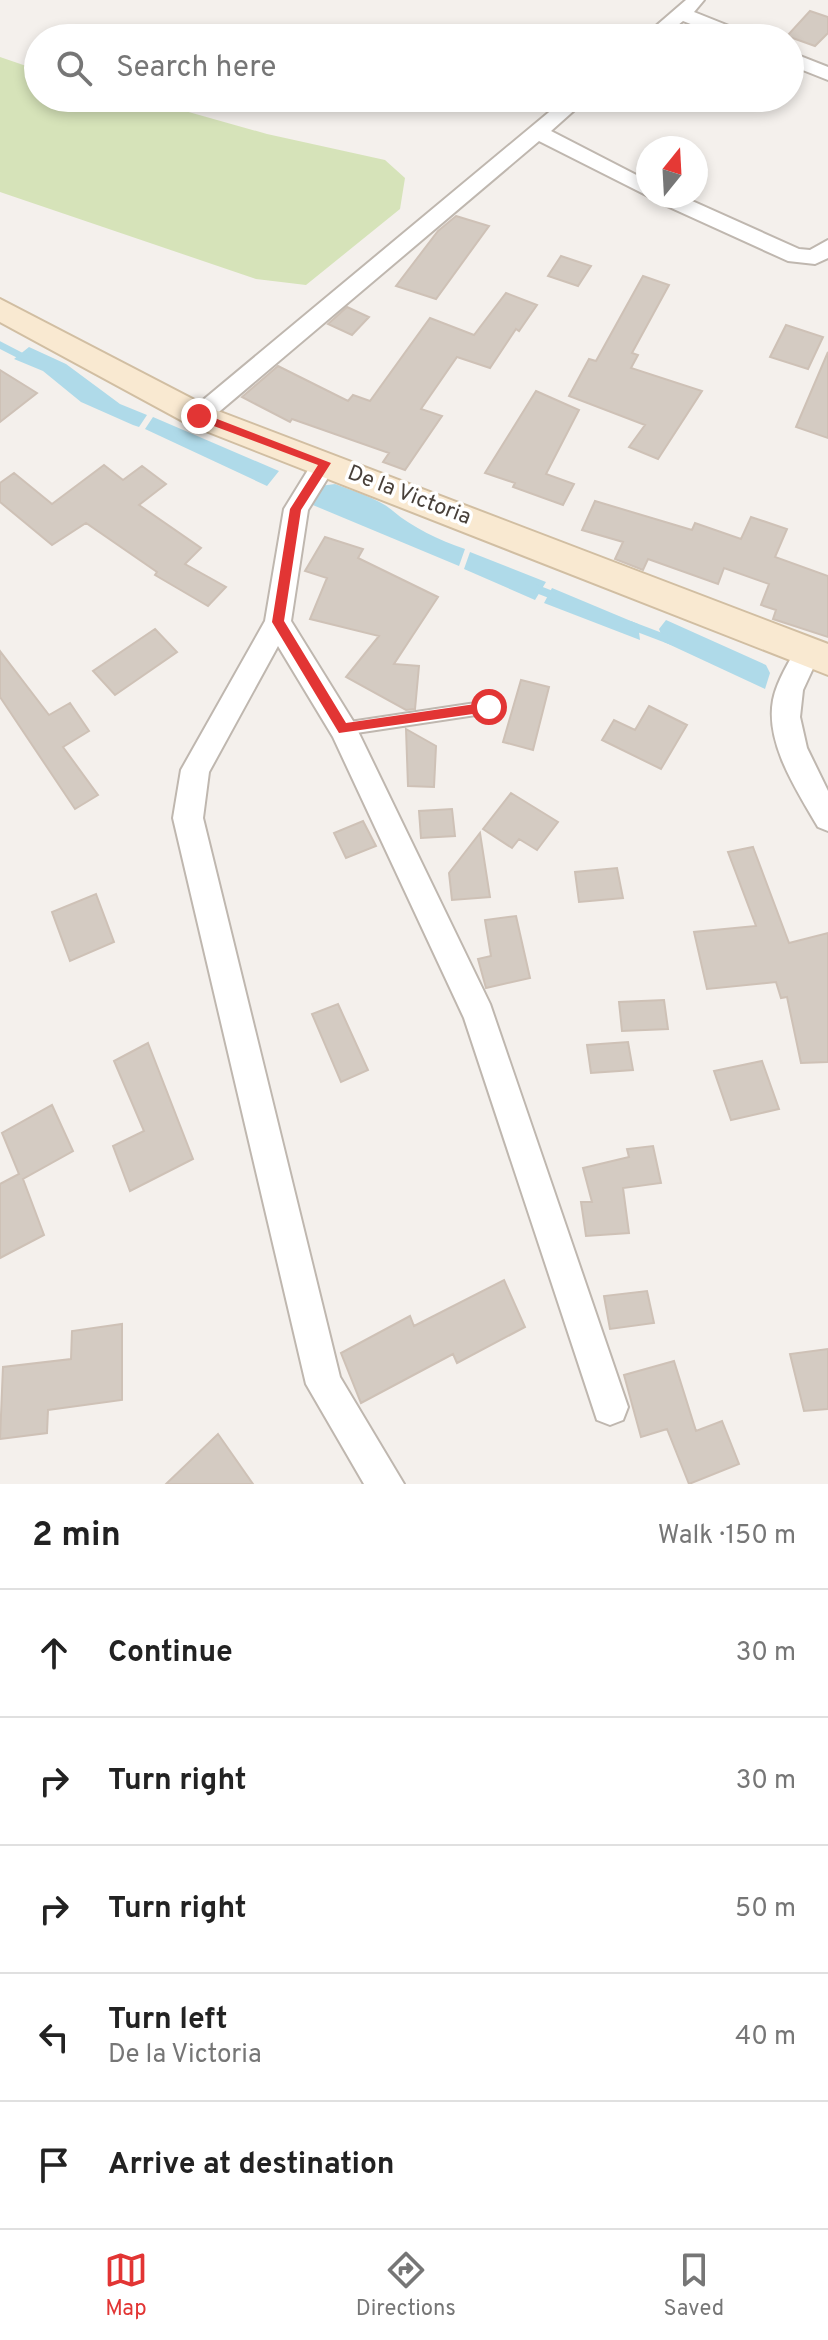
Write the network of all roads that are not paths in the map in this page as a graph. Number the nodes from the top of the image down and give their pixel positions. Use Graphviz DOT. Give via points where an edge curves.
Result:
graph roads {
  1 [pos="696,0"];
  2 [pos="681,13"];
  3 [pos="668,24"];
  4 [pos="708,24"];
  5 [pos="804,64"];
  6 [pos="828,74"];
  7 [pos="561,112"];
  8 [pos="537,132"];
  9 [pos="636,183"];
  10 [pos="690,208"];
  11 [pos="828,247"];
  12 [pos="0,309"];
  13 [pos="199,416"];
  14 [pos="325,463"];
  15 [pos="278,622"];
  16 [pos="818,656"];
  17 [pos="489,707"];
  18 [pos="343,729"];
  19 [pos="828,818"];
  20 [pos="610,1407"];
  21 [pos="385,1484"];
  1 -- 2 [label="street"];
  2 -- 3 [label="street"];
  2 -- 4 [label="street"];
  5 -- 6 [label="street"];
  7 -- 8 [label="street"];
  8 -- 9 [label="street"];
  8 -- 13 [label="street"];
  10 -- 11 [label="street" via="796,256 815,257"];
  12 -- 13 [label="main road, De la Victoria"];
  13 -- 14 [label="main road, De la Victoria"];
  14 -- 15 [label="street" via="296,509"];
  14 -- 16 [label="main road, De la Victoria"];
  15 -- 18 [label="street"];
  15 -- 21 [label="street" via="195,770 188,818 324,1384"];
  16 -- 19 [label="street" via="786,703 801,771"];
  17 -- 18 [label="lane"];
  18 -- 20 [label="street" via="479,1015"];
}
